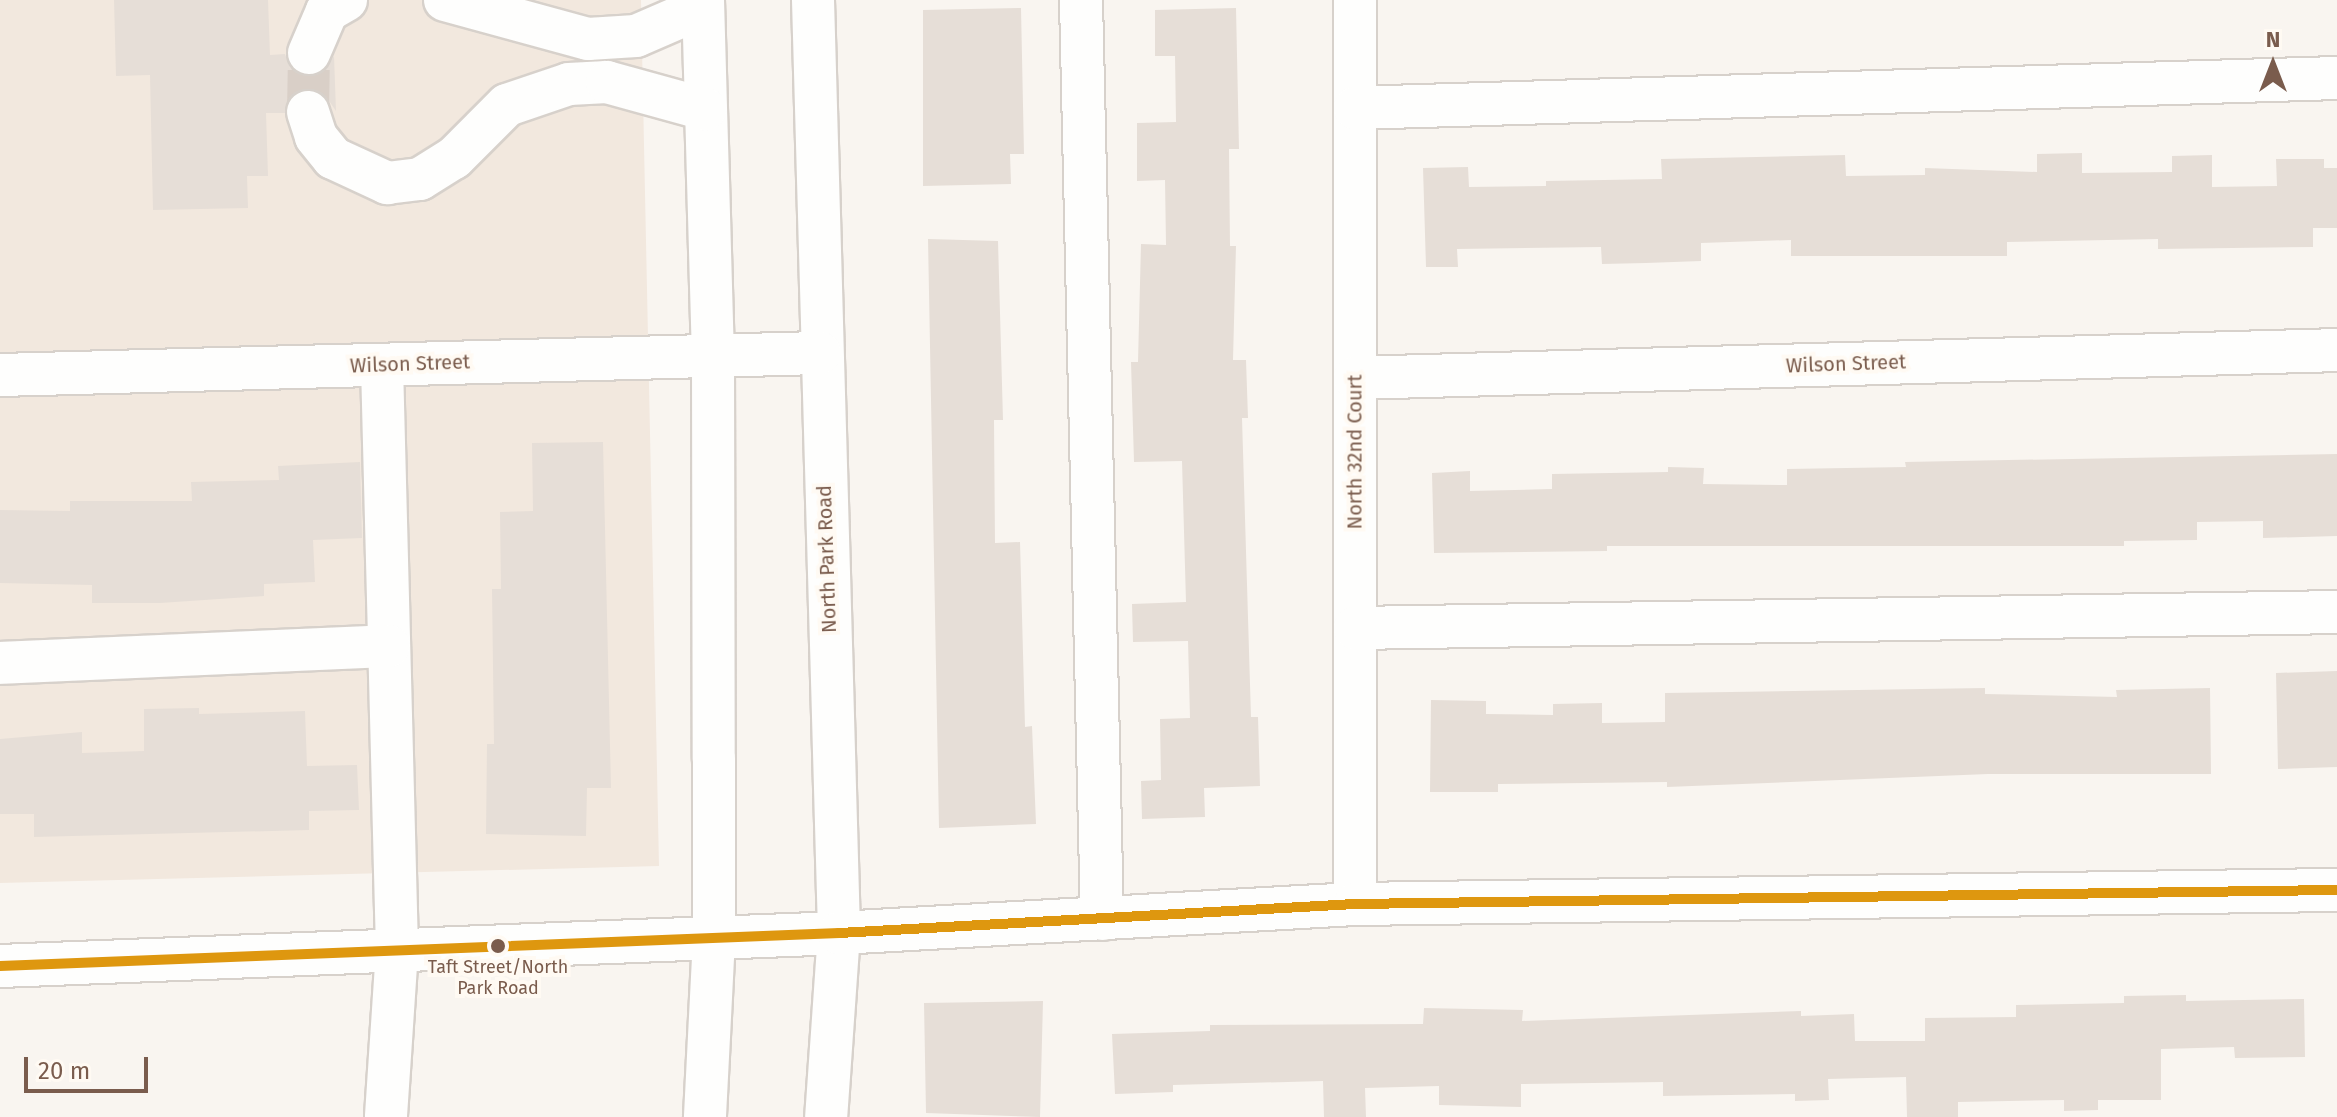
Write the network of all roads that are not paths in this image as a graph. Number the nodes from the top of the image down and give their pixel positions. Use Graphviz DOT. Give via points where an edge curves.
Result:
graph roads {
  1 [pos="346,0"];
  2 [pos="445,0"];
  3 [pos="813,0"];
  4 [pos="1081,0"];
  5 [pos="1355,0"];
  6 [pos="703,4"];
  7 [pos="309,53"];
  8 [pos="2337,78"];
  9 [pos="1355,108"];
  10 [pos="705,109"];
  11 [pos="308,112"];
  12 [pos="2337,350"];
  13 [pos="820,353"];
  14 [pos="713,356"];
  15 [pos="382,365"];
  16 [pos="0,375"];
  17 [pos="1355,378"];
  18 [pos="2337,612"];
  19 [pos="1355,628"];
  20 [pos="389,646"];
  21 [pos="0,663"];
  22 [pos="2337,890"];
  23 [pos="1355,904"];
  24 [pos="1102,919"];
  25 [pos="839,933"];
  26 [pos="714,938"];
  27 [pos="397,950"];
  28 [pos="0,966"];
  29 [pos="386,1117"];
  30 [pos="705,1117"];
  31 [pos="826,1117"];
  1 -- 7 [label="street" via="327,11"];
  2 -- 6 [label="street" via="588,39 636,36"];
  3 -- 13 [label="street, North Park Road"];
  4 -- 24 [label="street"];
  5 -- 9 [label="street, North 32nd Court"];
  6 -- 10 [label="street"];
  8 -- 9 [label="street"];
  9 -- 17 [label="street, North 32nd Court"];
  10 -- 11 [label="street" via="607,82 569,84 507,105 454,158 420,179 387,183 333,158 316,137"];
  10 -- 14 [label="street"];
  12 -- 17 [label="street, Wilson Street"];
  13 -- 14 [label="street, Wilson Street"];
  13 -- 25 [label="street, North Park Road"];
  14 -- 15 [label="street, Wilson Street"];
  14 -- 26 [label="street"];
  15 -- 16 [label="street, Wilson Street"];
  15 -- 20 [label="street"];
  17 -- 19 [label="street, North 32nd Court"];
  18 -- 19 [label="street"];
  19 -- 23 [label="street, North 32nd Court"];
  20 -- 21 [label="street"];
  20 -- 27 [label="street"];
  22 -- 23 [label="street"];
  23 -- 24 [label="street"];
  24 -- 25 [label="street"];
  25 -- 26 [label="street"];
  25 -- 31 [label="street, North Park Road"];
  26 -- 27 [label="street"];
  26 -- 30 [label="street"];
  27 -- 28 [label="street"];
  27 -- 29 [label="street"];
}
